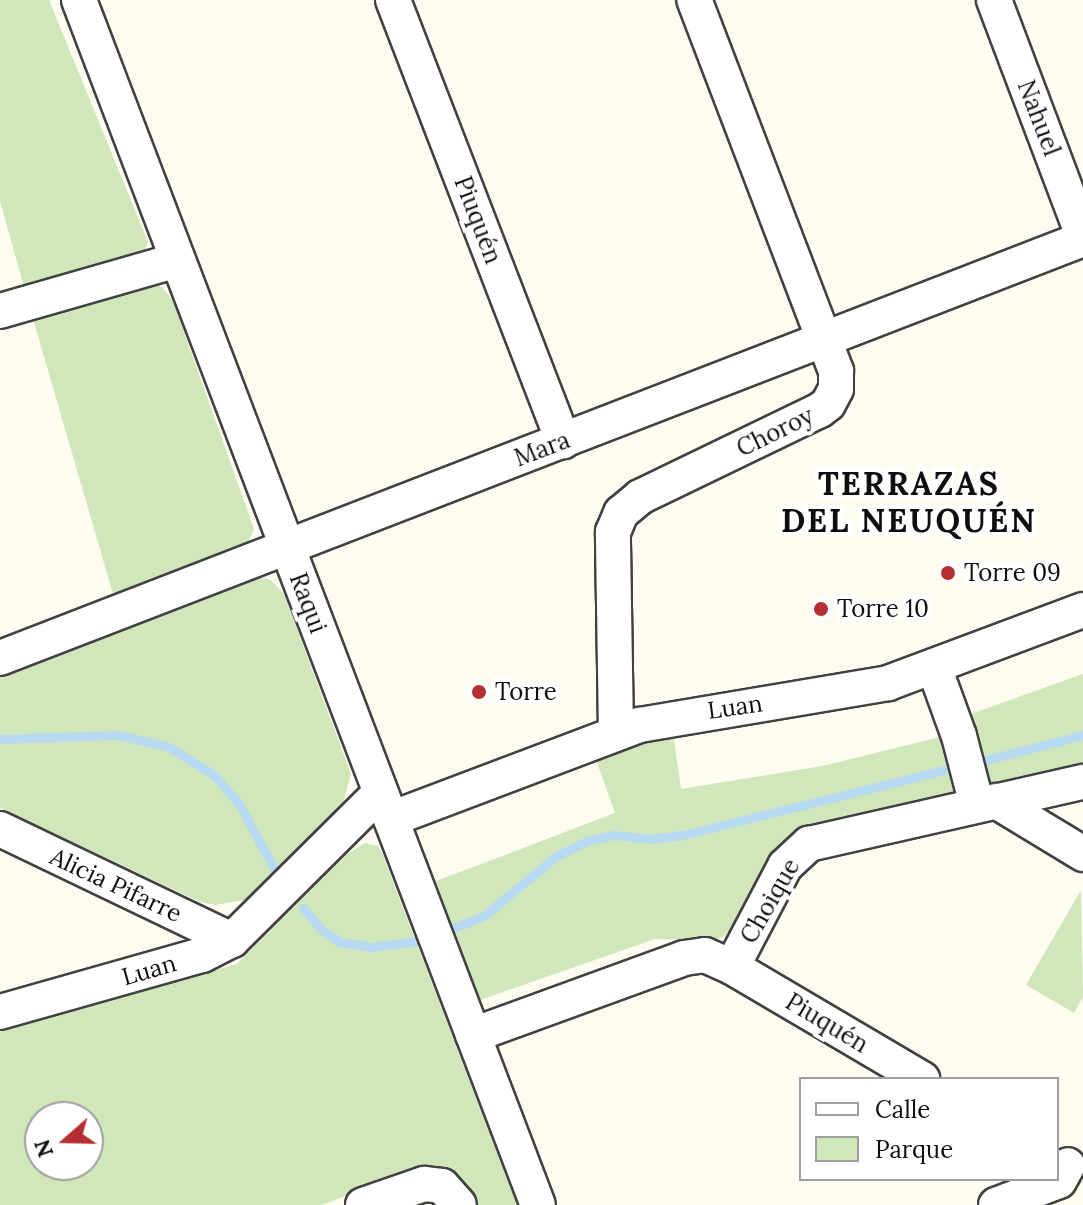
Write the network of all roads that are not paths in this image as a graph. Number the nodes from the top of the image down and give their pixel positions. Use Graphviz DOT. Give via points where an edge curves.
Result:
graph roads {
  1 [pos="79,0"];
  2 [pos="393,0"];
  3 [pos="694,0"];
  4 [pos="994,0"];
  5 [pos="1083,237"];
  6 [pos="178,260"];
  7 [pos="0,311"];
  8 [pos="824,340"];
  9 [pos="563,441"];
  10 [pos="287,548"];
  11 [pos="1083,610"];
  12 [pos="0,658"];
  13 [pos="934,667"];
  14 [pos="616,733"];
  15 [pos="1083,782"];
  16 [pos="982,796"];
  17 [pos="386,806"];
  18 [pos="0,829"];
  19 [pos="1083,854"];
  20 [pos="232,940"];
  21 [pos="732,967"];
  22 [pos="0,1012"];
  23 [pos="473,1035"];
  24 [pos="919,1077"];
  25 [pos="1057,1181"];
  26 [pos="450,1196"];
  27 [pos="363,1205"];
  28 [pos="538,1205"];
  29 [pos="996,1205"];
  1 -- 6 [label="street, Raqui"];
  2 -- 9 [label="street, Piuquén"];
  3 -- 8 [label="street, Choroy"];
  4 -- 5 [label="street, Nahuel"];
  5 -- 8 [label="street, Mara"];
  6 -- 7 [label="street"];
  6 -- 10 [label="street, Raqui"];
  8 -- 9 [label="street, Mara"];
  8 -- 14 [label="street, Choroy" via="837,380 828,404 640,497 615,523"];
  9 -- 10 [label="street, Mara"];
  10 -- 12 [label="street, Mara"];
  10 -- 17 [label="street, Raqui"];
  11 -- 13 [label="street, Luan"];
  13 -- 14 [label="street, Luan" via="864,689 692,713"];
  13 -- 16 [label="street"];
  14 -- 17 [label="street, Luan"];
  15 -- 16 [label="street, Choique"];
  16 -- 19 [label="street"];
  16 -- 21 [label="street, Choique" via="802,848 785,866"];
  17 -- 20 [label="street, Luan"];
  17 -- 23 [label="street, Raqui"];
  18 -- 20 [label="street, Alicia Pifarre"];
  20 -- 22 [label="street, Luan" via="202,955"];
  21 -- 23 [label="street, Choique" via="694,955"];
  21 -- 24 [label="street, Piuquén"];
  23 -- 28 [label="street, Raqui"];
  25 -- 29 [label="street"];
  26 -- 27 [label="street" via="416,1185"];
}
